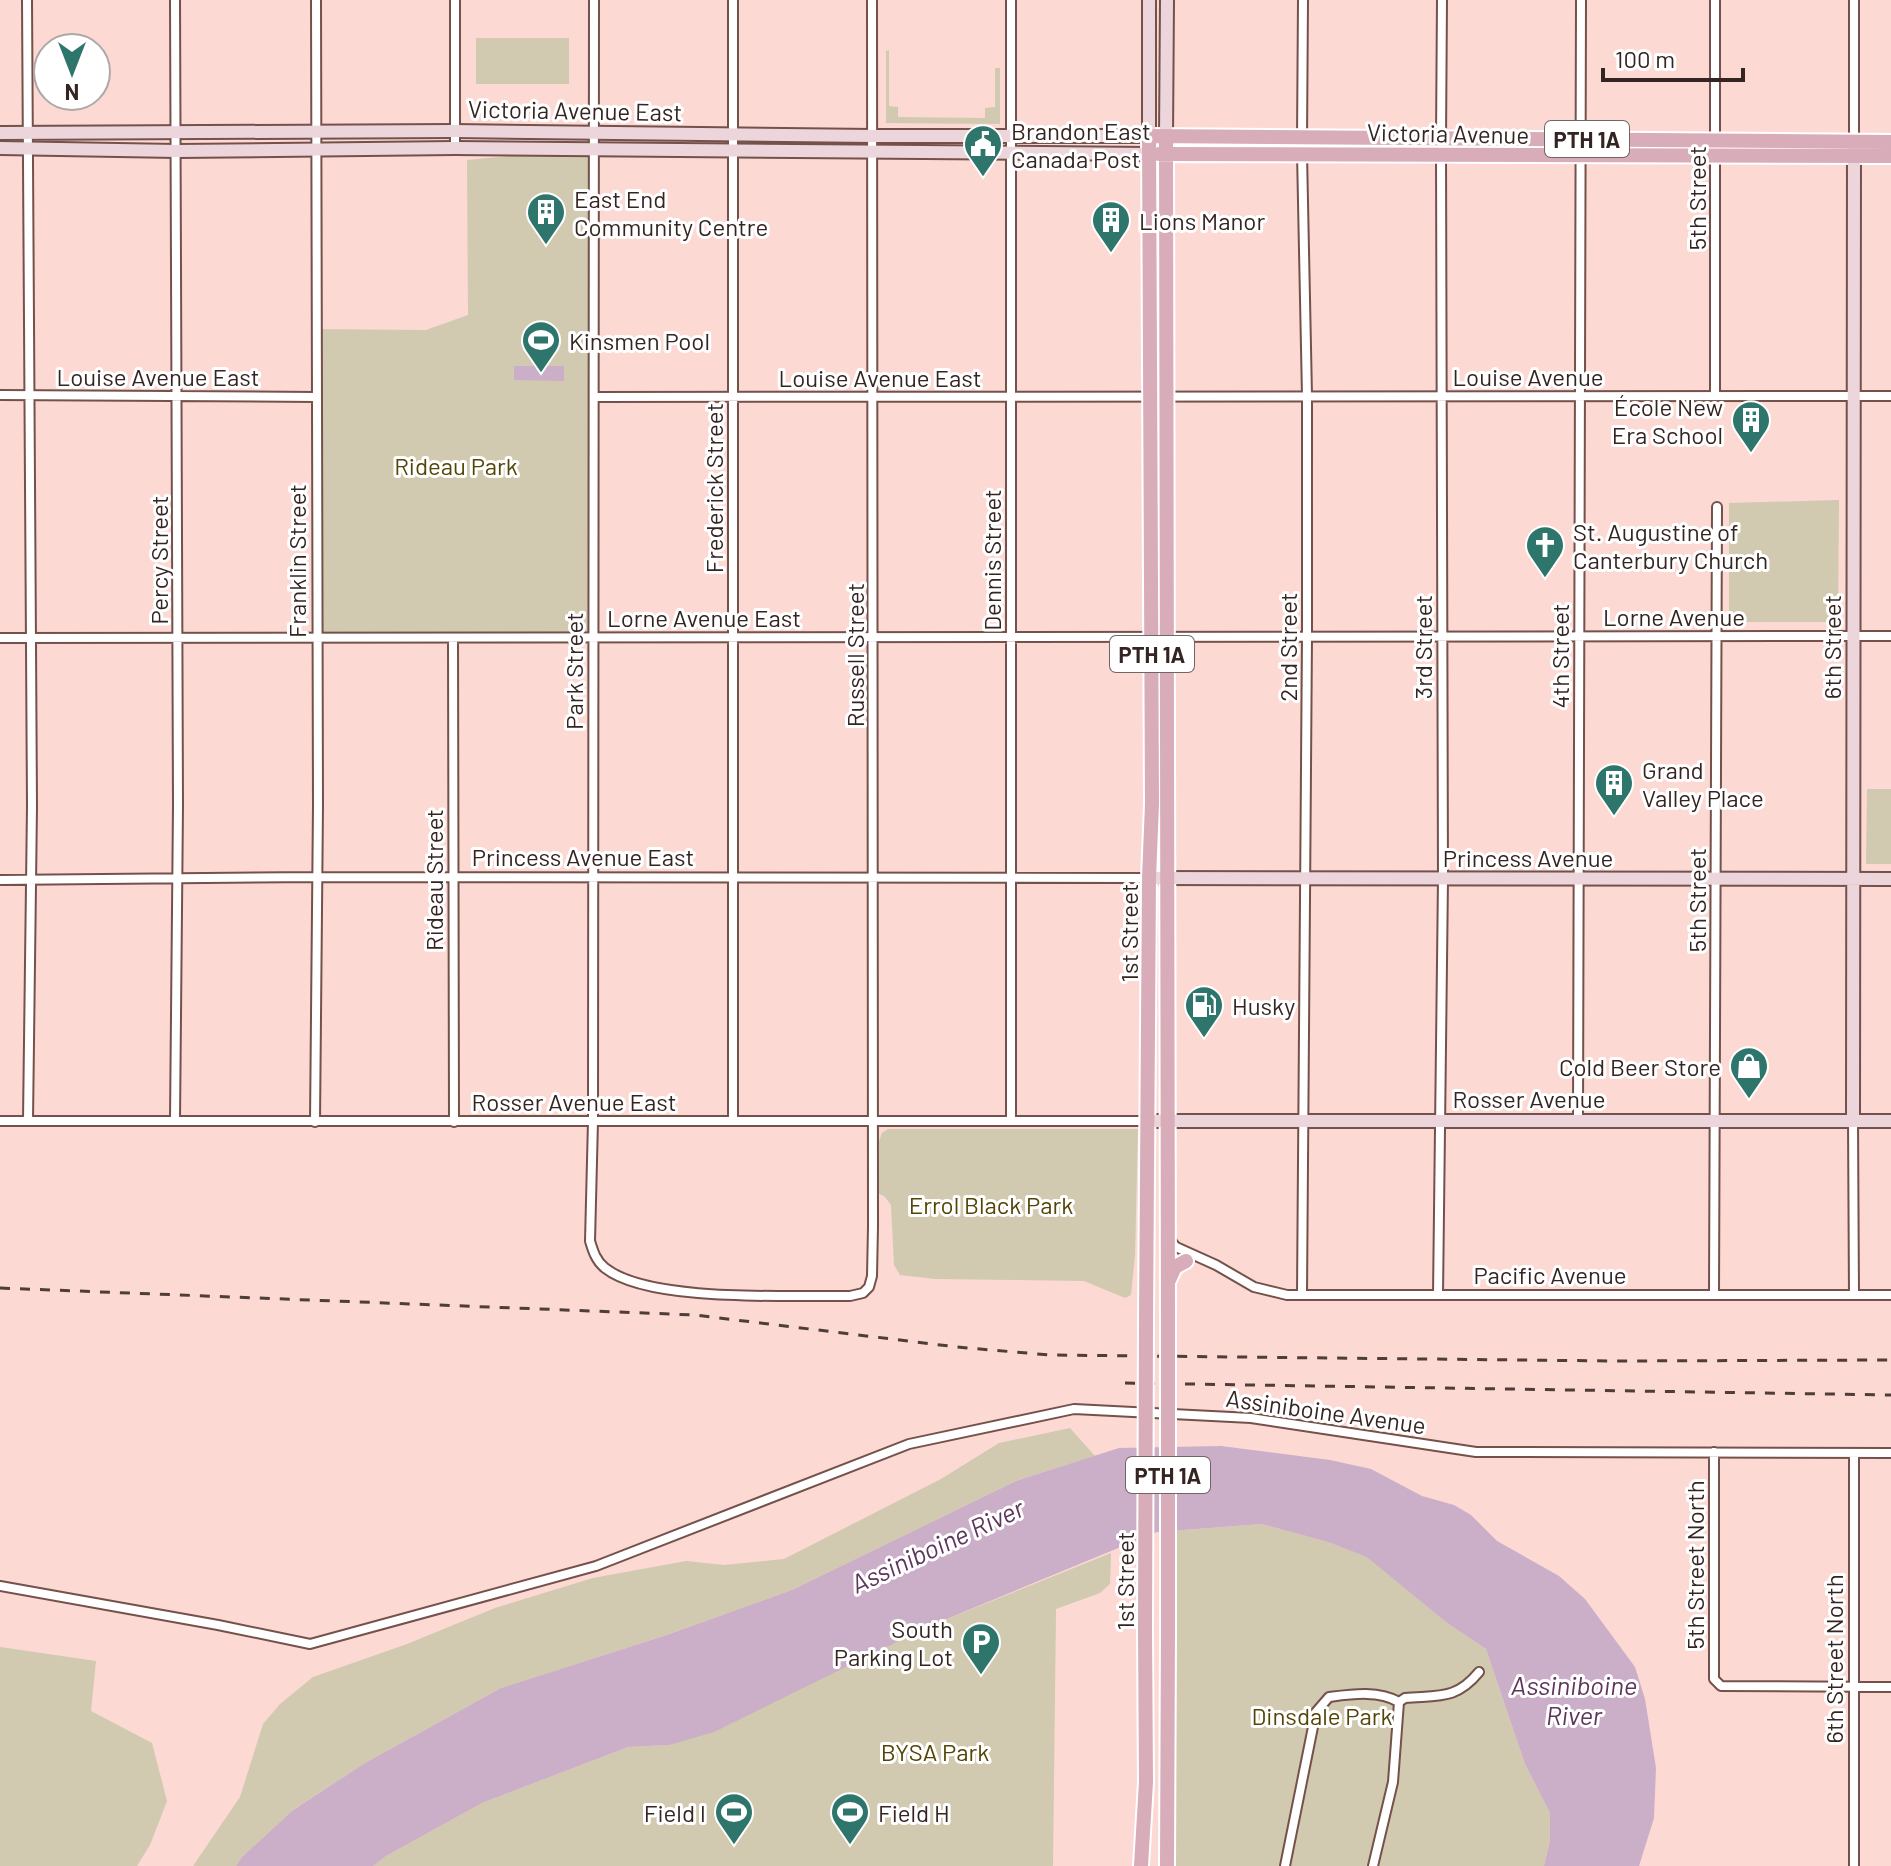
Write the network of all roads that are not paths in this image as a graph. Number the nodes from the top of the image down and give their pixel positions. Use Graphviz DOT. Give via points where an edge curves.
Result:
graph roads {
  1 [pos="27,0"];
  2 [pos="175,0"];
  3 [pos="316,0"];
  4 [pos="455,0"];
  5 [pos="594,0"];
  6 [pos="733,0"];
  7 [pos="872,0"];
  8 [pos="1011,0"];
  9 [pos="1149,0"];
  10 [pos="1167,0"];
  11 [pos="1303,0"];
  12 [pos="1442,0"];
  13 [pos="1581,0"];
  14 [pos="1715,0"];
  15 [pos="1854,0"];
  16 [pos="316,130"];
  17 [pos="455,131"];
  18 [pos="593,131"];
  19 [pos="0,133"];
  20 [pos="175,133"];
  21 [pos="28,134"];
  22 [pos="733,135"];
  23 [pos="873,136"];
  24 [pos="1012,136"];
  25 [pos="1149,136"];
  26 [pos="1166,137"];
  27 [pos="1302,137"];
  28 [pos="1581,139"];
  29 [pos="1441,140"];
  30 [pos="1716,140"];
  31 [pos="1891,142"];
  32 [pos="0,148"];
  33 [pos="28,148"];
  34 [pos="455,148"];
  35 [pos="593,148"];
  36 [pos="1854,149"];
  37 [pos="315,150"];
  38 [pos="177,151"];
  39 [pos="733,151"];
  40 [pos="873,152"];
  41 [pos="1011,153"];
  42 [pos="1149,154"];
  43 [pos="1166,154"];
  44 [pos="1302,155"];
  45 [pos="1441,156"];
  46 [pos="1716,156"];
  47 [pos="1891,156"];
  48 [pos="1580,157"];
  49 [pos="0,395"];
  50 [pos="29,396"];
  51 [pos="178,396"];
  52 [pos="1149,396"];
  53 [pos="1166,396"];
  54 [pos="1307,396"];
  55 [pos="1441,396"];
  56 [pos="1579,396"];
  57 [pos="1715,396"];
  58 [pos="1855,396"];
  59 [pos="1891,396"];
  60 [pos="316,397"];
  61 [pos="594,397"];
  62 [pos="733,397"];
  63 [pos="872,397"];
  64 [pos="1011,397"];
  65 [pos="1717,507"];
  66 [pos="874,636"];
  67 [pos="1012,636"];
  68 [pos="1152,636"];
  69 [pos="1169,636"];
  70 [pos="1307,636"];
  71 [pos="1442,636"];
  72 [pos="1579,636"];
  73 [pos="1717,636"];
  74 [pos="1853,636"];
  75 [pos="1891,636"];
  76 [pos="734,637"];
  77 [pos="0,638"];
  78 [pos="31,638"];
  79 [pos="178,638"];
  80 [pos="317,638"];
  81 [pos="453,638"];
  82 [pos="593,638"];
  83 [pos="316,877"];
  84 [pos="177,878"];
  85 [pos="594,878"];
  86 [pos="733,878"];
  87 [pos="1012,878"];
  88 [pos="1149,878"];
  89 [pos="1166,878"];
  90 [pos="1304,878"];
  91 [pos="454,879"];
  92 [pos="873,879"];
  93 [pos="1443,879"];
  94 [pos="1580,879"];
  95 [pos="1716,879"];
  96 [pos="1853,879"];
  97 [pos="1891,879"];
  98 [pos="0,880"];
  99 [pos="32,880"];
  100 [pos="28,1120"];
  101 [pos="175,1120"];
  102 [pos="873,1120"];
  103 [pos="1440,1120"];
  104 [pos="1578,1120"];
  105 [pos="0,1121"];
  106 [pos="593,1121"];
  107 [pos="733,1121"];
  108 [pos="1011,1121"];
  109 [pos="1149,1121"];
  110 [pos="1166,1121"];
  111 [pos="1303,1121"];
  112 [pos="1715,1121"];
  113 [pos="1853,1121"];
  114 [pos="1891,1121"];
  115 [pos="315,1122"];
  116 [pos="454,1122"];
  117 [pos="1149,1172"];
  118 [pos="1167,1228"];
  119 [pos="1167,1260"];
  120 [pos="1186,1261"];
  121 [pos="1216,1265"];
  122 [pos="1168,1288"];
  123 [pos="1714,1294"];
  124 [pos="1302,1295"];
  125 [pos="1438,1295"];
  126 [pos="1854,1295"];
  127 [pos="1891,1295"];
  128 [pos="850,1296"];
  129 [pos="1714,1452"];
  130 [pos="1854,1453"];
  131 [pos="1891,1453"];
  132 [pos="0,1586"];
  133 [pos="1479,1672"];
  134 [pos="1891,1687"];
  135 [pos="1852,1688"];
  136 [pos="1399,1702"];
  137 [pos="1141,1866"];
  138 [pos="1167,1866"];
  139 [pos="1285,1866"];
  140 [pos="1373,1866"];
  141 [pos="1854,1866"];
  1 -- 21 [label="street"];
  2 -- 20 [label="street, Percy Street"];
  3 -- 16 [label="street, Franklin Street"];
  4 -- 17 [label="street"];
  5 -- 18 [label="street, Park Street"];
  6 -- 22 [label="street, Frederick Street"];
  7 -- 23 [label="street, Russell Street"];
  8 -- 24 [label="street, Dennis Street"];
  9 -- 25 [label="main road, 1st Street"];
  10 -- 26 [label="main road, 1st Street"];
  11 -- 27 [label="street, 2nd Street"];
  12 -- 29 [label="street, 3rd Street"];
  13 -- 28 [label="street, 4th Street"];
  14 -- 30 [label="street, 5th Street"];
  15 -- 36 [label="street, 6th Street"];
  16 -- 17 [label="main road, Victoria Avenue East"];
  16 -- 20 [label="main road, Victoria Avenue East"];
  16 -- 37 [label="street, Franklin Street"];
  17 -- 18 [label="main road, Victoria Avenue East"];
  17 -- 34 [label="street"];
  18 -- 22 [label="main road, Victoria Avenue East"];
  18 -- 35 [label="street, Park Street"];
  19 -- 21 [label="main road, Victoria Avenue East"];
  20 -- 21 [label="main road, Victoria Avenue East"];
  20 -- 38 [label="street, Percy Street"];
  21 -- 33 [label="street"];
  22 -- 23 [label="main road, Victoria Avenue East"];
  22 -- 39 [label="street, Frederick Street"];
  23 -- 24 [label="main road, Victoria Avenue East"];
  23 -- 40 [label="street, Russell Street"];
  24 -- 25 [label="main road, Victoria Avenue East"];
  24 -- 41 [label="street, Dennis Street"];
  25 -- 26 [label="main road, Victoria Avenue / PTH 1A"];
  25 -- 42 [label="main road, 1st Street / PTH 1A"];
  26 -- 27 [label="main road, Victoria Avenue / PTH 1A"];
  26 -- 43 [label="main road, 1st Street / PTH 1A"];
  27 -- 29 [label="main road, Victoria Avenue / PTH 1A"];
  27 -- 44 [label="street, 2nd Street"];
  28 -- 29 [label="main road, Victoria Avenue / PTH 1A"];
  28 -- 30 [label="main road, Victoria Avenue / PTH 1A"];
  28 -- 48 [label="street, 4th Street"];
  29 -- 45 [label="street, 3rd Street"];
  30 -- 36 [label="main road, Victoria Avenue / PTH 1A"];
  30 -- 46 [label="street, 5th Street"];
  31 -- 36 [label="main road, Victoria Avenue / PTH 1A"];
  32 -- 33 [label="main road, Victoria Avenue East"];
  33 -- 38 [label="main road, Victoria Avenue East"];
  33 -- 50 [label="street"];
  34 -- 35 [label="main road, Victoria Avenue East"];
  34 -- 37 [label="main road, Victoria Avenue East"];
  35 -- 39 [label="main road, Victoria Avenue East"];
  35 -- 61 [label="street, Park Street"];
  36 -- 46 [label="main road, Victoria Avenue / PTH 1A"];
  36 -- 47 [label="main road, Victoria Avenue / PTH 1A"];
  36 -- 58 [label="main road, 6th Street"];
  37 -- 38 [label="main road, Victoria Avenue East"];
  37 -- 60 [label="street, Franklin Street"];
  38 -- 51 [label="street, Percy Street"];
  39 -- 40 [label="main road, Victoria Avenue East"];
  39 -- 62 [label="street, Frederick Street"];
  40 -- 41 [label="main road, Victoria Avenue East"];
  40 -- 63 [label="street, Russell Street"];
  41 -- 42 [label="main road, Victoria Avenue East"];
  41 -- 64 [label="street, Dennis Street"];
  42 -- 43 [label="main road, Victoria Avenue / PTH 1A"];
  42 -- 52 [label="main road, 1st Street / PTH 1A"];
  43 -- 44 [label="main road, Victoria Avenue / PTH 1A"];
  43 -- 53 [label="main road, 1st Street / PTH 1A"];
  44 -- 45 [label="main road, Victoria Avenue / PTH 1A"];
  44 -- 54 [label="street, 2nd Street"];
  45 -- 48 [label="main road, Victoria Avenue / PTH 1A"];
  45 -- 55 [label="street, 3rd Street"];
  46 -- 48 [label="main road, Victoria Avenue / PTH 1A"];
  46 -- 57 [label="street, 5th Street"];
  48 -- 56 [label="street, 4th Street"];
  49 -- 50 [label="street, Louise Avenue East"];
  50 -- 51 [label="street, Louise Avenue East"];
  50 -- 78 [label="street"];
  51 -- 60 [label="street, Louise Avenue East"];
  51 -- 79 [label="street, Percy Street"];
  52 -- 53 [label="street, Louise Avenue East"];
  52 -- 64 [label="street, Louise Avenue East"];
  52 -- 68 [label="main road, 1st Street / PTH 1A"];
  53 -- 54 [label="street, Louise Avenue"];
  53 -- 69 [label="main road, 1st Street / PTH 1A"];
  54 -- 55 [label="street, Louise Avenue"];
  54 -- 70 [label="street, 2nd Street"];
  55 -- 56 [label="street, Louise Avenue"];
  55 -- 71 [label="street, 3rd Street"];
  56 -- 57 [label="street, Louise Avenue"];
  56 -- 72 [label="street, 4th Street"];
  57 -- 58 [label="street, Louise Avenue"];
  58 -- 59 [label="street, Louise Avenue"];
  58 -- 74 [label="main road, 6th Street"];
  60 -- 80 [label="street, Franklin Street"];
  61 -- 62 [label="street, Louise Avenue East"];
  61 -- 82 [label="street, Park Street"];
  62 -- 63 [label="street, Louise Avenue East"];
  62 -- 76 [label="street, Frederick Street"];
  63 -- 64 [label="street, Louise Avenue East"];
  63 -- 66 [label="street, Russell Street"];
  64 -- 67 [label="street, Dennis Street"];
  65 -- 73 [label="street, 5th Street"];
  66 -- 67 [label="street, Lorne Avenue East"];
  66 -- 76 [label="street, Lorne Avenue East"];
  66 -- 92 [label="street, Russell Street"];
  67 -- 68 [label="street, Lorne Avenue East"];
  67 -- 87 [label="street, Dennis Street"];
  68 -- 69 [label="street, Lorne Avenue East"];
  68 -- 88 [label="main road, 1st Street / PTH 1A"];
  69 -- 70 [label="street, Lorne Avenue"];
  69 -- 89 [label="main road, 1st Street / PTH 1A"];
  70 -- 71 [label="street, Lorne Avenue"];
  70 -- 90 [label="street, 2nd Street"];
  71 -- 72 [label="street, Lorne Avenue"];
  71 -- 93 [label="street, 3rd Street"];
  72 -- 73 [label="street, Lorne Avenue"];
  72 -- 94 [label="street, 4th Street"];
  73 -- 74 [label="street, Lorne Avenue"];
  73 -- 95 [label="street, 5th Street"];
  74 -- 75 [label="street, Lorne Avenue"];
  74 -- 96 [label="main road, 6th Street"];
  76 -- 82 [label="street, Lorne Avenue East"];
  76 -- 86 [label="street, Frederick Street"];
  77 -- 78 [label="street, Lorne Avenue East"];
  78 -- 79 [label="street, Lorne Avenue East"];
  78 -- 99 [label="street"];
  79 -- 80 [label="street, Lorne Avenue East"];
  79 -- 84 [label="street, Percy Street"];
  80 -- 81 [label="street, Lorne Avenue East"];
  80 -- 83 [label="street, Franklin Street"];
  81 -- 82 [label="street, Lorne Avenue East"];
  81 -- 91 [label="street, Rideau Street"];
  82 -- 85 [label="street, Park Street"];
  83 -- 84 [label="street, Princess Avenue East"];
  83 -- 91 [label="street, Princess Avenue East"];
  83 -- 115 [label="street, Franklin Street"];
  84 -- 99 [label="street, Princess Avenue East"];
  84 -- 101 [label="street, Percy Street"];
  85 -- 86 [label="street, Princess Avenue East"];
  85 -- 91 [label="street, Princess Avenue East"];
  85 -- 106 [label="street, Park Street"];
  86 -- 92 [label="street, Princess Avenue East"];
  86 -- 107 [label="street, Frederick Street"];
  87 -- 88 [label="street, Princess Avenue East"];
  87 -- 92 [label="street, Princess Avenue East"];
  87 -- 108 [label="street, Dennis Street"];
  88 -- 89 [label="main road, Princess Avenue East"];
  88 -- 109 [label="main road, 1st Street / PTH 1A"];
  89 -- 90 [label="main road, Princess Avenue"];
  89 -- 110 [label="main road, 1st Street / PTH 1A"];
  90 -- 93 [label="main road, Princess Avenue"];
  90 -- 111 [label="street, 2nd Street"];
  91 -- 116 [label="street, Rideau Street"];
  92 -- 102 [label="street, Russell Street"];
  93 -- 94 [label="main road, Princess Avenue"];
  93 -- 103 [label="street, 3rd Street"];
  94 -- 95 [label="main road, Princess Avenue"];
  94 -- 104 [label="street, 4th Street"];
  95 -- 96 [label="main road, Princess Avenue"];
  95 -- 112 [label="street, 5th Street"];
  96 -- 97 [label="main road, Princess Avenue"];
  96 -- 113 [label="main road, 6th Street"];
  98 -- 99 [label="street, Princess Avenue East"];
  99 -- 100 [label="street"];
  100 -- 101 [label="street, Rosser Avenue East"];
  100 -- 105 [label="street, Rosser Avenue East"];
  101 -- 115 [label="street, Rosser Avenue East"];
  102 -- 107 [label="street, Rosser Avenue East"];
  102 -- 108 [label="street, Rosser Avenue East"];
  102 -- 128 [label="street, Russell Street" via="872,1276 863,1293"];
  103 -- 104 [label="main road, Rosser Avenue"];
  103 -- 111 [label="main road, Rosser Avenue"];
  103 -- 125 [label="street, 3rd Street"];
  104 -- 112 [label="main road, Rosser Avenue"];
  106 -- 107 [label="street, Rosser Avenue East"];
  106 -- 116 [label="street, Rosser Avenue East"];
  106 -- 128 [label="street, Park Street" via="593,1252 614,1274 669,1291"];
  108 -- 109 [label="street, Rosser Avenue East"];
  109 -- 110 [label="main road, Rosser Avenue"];
  109 -- 117 [label="main road, 1st Street / PTH 1A"];
  110 -- 111 [label="main road, Rosser Avenue"];
  110 -- 118 [label="main road, 1st Street / PTH 1A"];
  111 -- 124 [label="street, 2nd Street"];
  112 -- 113 [label="main road, Rosser Avenue"];
  112 -- 123 [label="street, 5th Street"];
  113 -- 114 [label="main road, Rosser Avenue"];
  113 -- 126 [label="street, 6th Street"];
  115 -- 116 [label="street, Rosser Avenue East"];
  117 -- 119 [label="main road" via="1156,1252"];
  117 -- 137 [label="main road, 1st Street / PTH 1A, bridge" via="1146,1782"];
  118 -- 119 [label="main road, 1st Street / PTH 1A"];
  118 -- 121 [label="street, Pacific Avenue" via="1176,1247"];
  119 -- 120 [label="street, Pacific Avenue"];
  119 -- 122 [label="main road, 1st Street / PTH 1A"];
  120 -- 121 [label="street, Pacific Avenue"];
  120 -- 122 [label="main road" via="1172,1271"];
  121 -- 124 [label="street, Pacific Avenue" via="1254,1287"];
  122 -- 138 [label="main road, 1st Street / PTH 1A, bridge"];
  123 -- 125 [label="street, Pacific Avenue"];
  123 -- 126 [label="street, Pacific Avenue"];
  124 -- 125 [label="street, Pacific Avenue"];
  126 -- 127 [label="street, Pacific Avenue"];
  129 -- 130 [label="street, Assiniboine Avenue"];
  129 -- 132 [label="street, Assiniboine Avenue" via="1476,1452 1251,1418 1074,1409 909,1444 596,1566 310,1644"];
  129 -- 135 [label="street, 5th Street North" via="1714,1679 1721,1686"];
  130 -- 131 [label="street, Assiniboine Avenue"];
  130 -- 135 [label="street, 6th Street North"];
  133 -- 136 [label="street" via="1456,1693"];
  134 -- 135 [label="street"];
  135 -- 141 [label="street, 6th Street North"];
  136 -- 139 [label="street" via="1355,1694 1329,1697 1316,1712"];
  136 -- 140 [label="street" via="1393,1782"];
}
